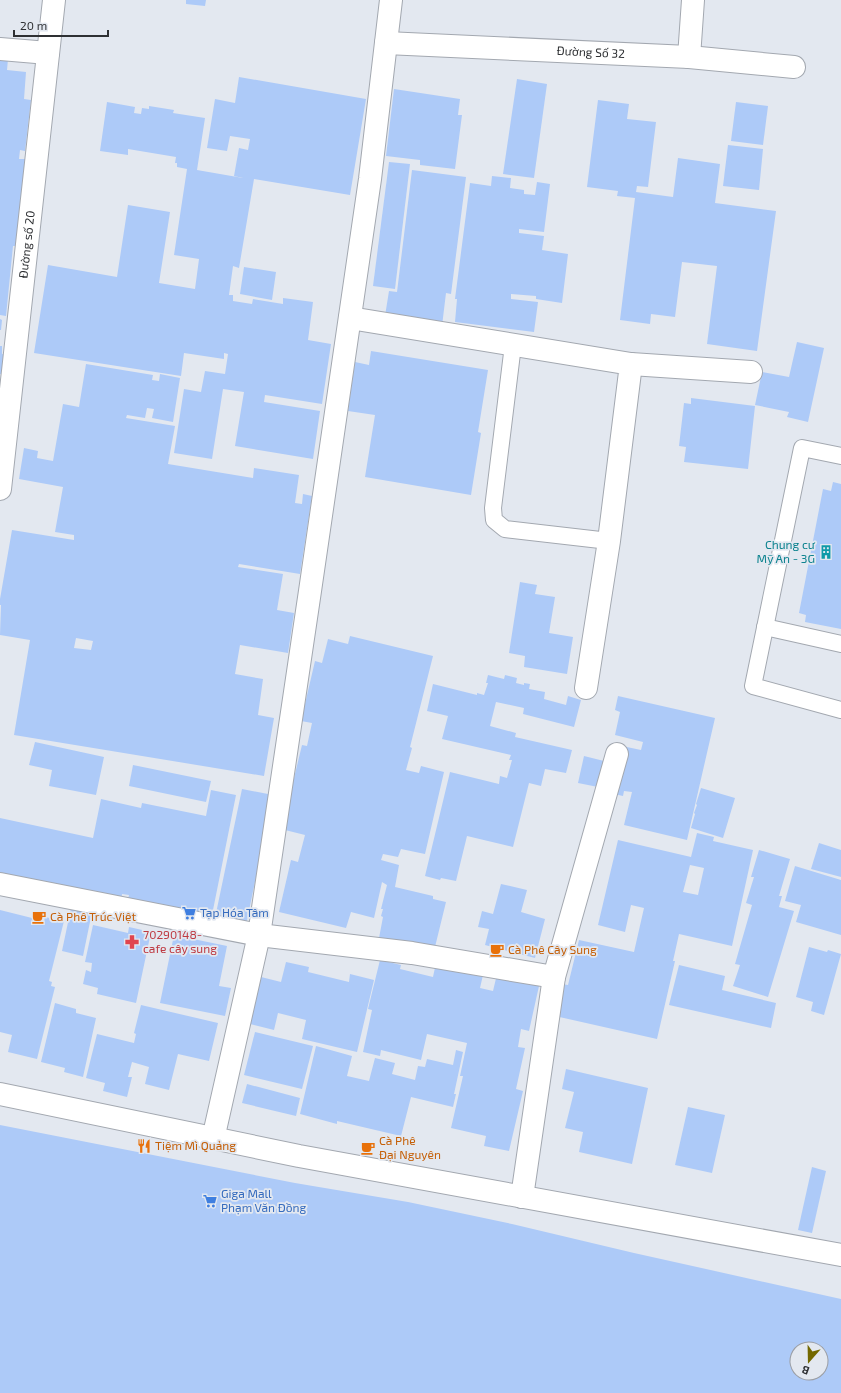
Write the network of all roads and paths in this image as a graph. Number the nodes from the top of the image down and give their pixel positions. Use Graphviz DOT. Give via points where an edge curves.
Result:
graph roads {
  1 [pos="54,0"];
  2 [pos="391,0"];
  3 [pos="693,0"];
  4 [pos="386,43"];
  5 [pos="0,49"];
  6 [pos="48,53"];
  7 [pos="689,57"];
  8 [pos="794,67"];
  9 [pos="350,318"];
  10 [pos="513,344"];
  11 [pos="631,364"];
  12 [pos="751,372"];
  13 [pos="841,456"];
  14 [pos="0,489"];
  15 [pos="609,541"];
  16 [pos="765,627"];
  17 [pos="841,644"];
  18 [pos="586,688"];
  19 [pos="841,710"];
  20 [pos="617,754"];
  21 [pos="0,884"];
  22 [pos="259,935"];
  23 [pos="554,977"];
  24 [pos="0,1094"];
  25 [pos="214,1139"];
  26 [pos="522,1197"];
  27 [pos="841,1255"];
  1 -- 6 [label="street, Đường số 20"];
  2 -- 4 [label="street"];
  3 -- 7 [label="street"];
  4 -- 7 [label="street, Đường Số 32"];
  4 -- 9 [label="street"];
  5 -- 6 [label="street"];
  6 -- 14 [label="street, Đường số 20"];
  7 -- 8 [label="street, Đường Số 32"];
  9 -- 10 [label="street"];
  9 -- 22 [label="street"];
  10 -- 11 [label="street"];
  10 -- 15 [label="lane" via="493,508 494,520 505,529"];
  11 -- 12 [label="street"];
  11 -- 15 [label="street"];
  13 -- 16 [label="lane" via="802,448"];
  15 -- 18 [label="street"];
  16 -- 17 [label="lane"];
  16 -- 19 [label="lane" via="753,686"];
  20 -- 23 [label="street"];
  21 -- 22 [label="street"];
  22 -- 23 [label="street" via="412,953"];
  22 -- 25 [label="street"];
  23 -- 26 [label="street"];
  24 -- 25 [label="street"];
  25 -- 26 [label="street"];
  26 -- 27 [label="street"];
}
